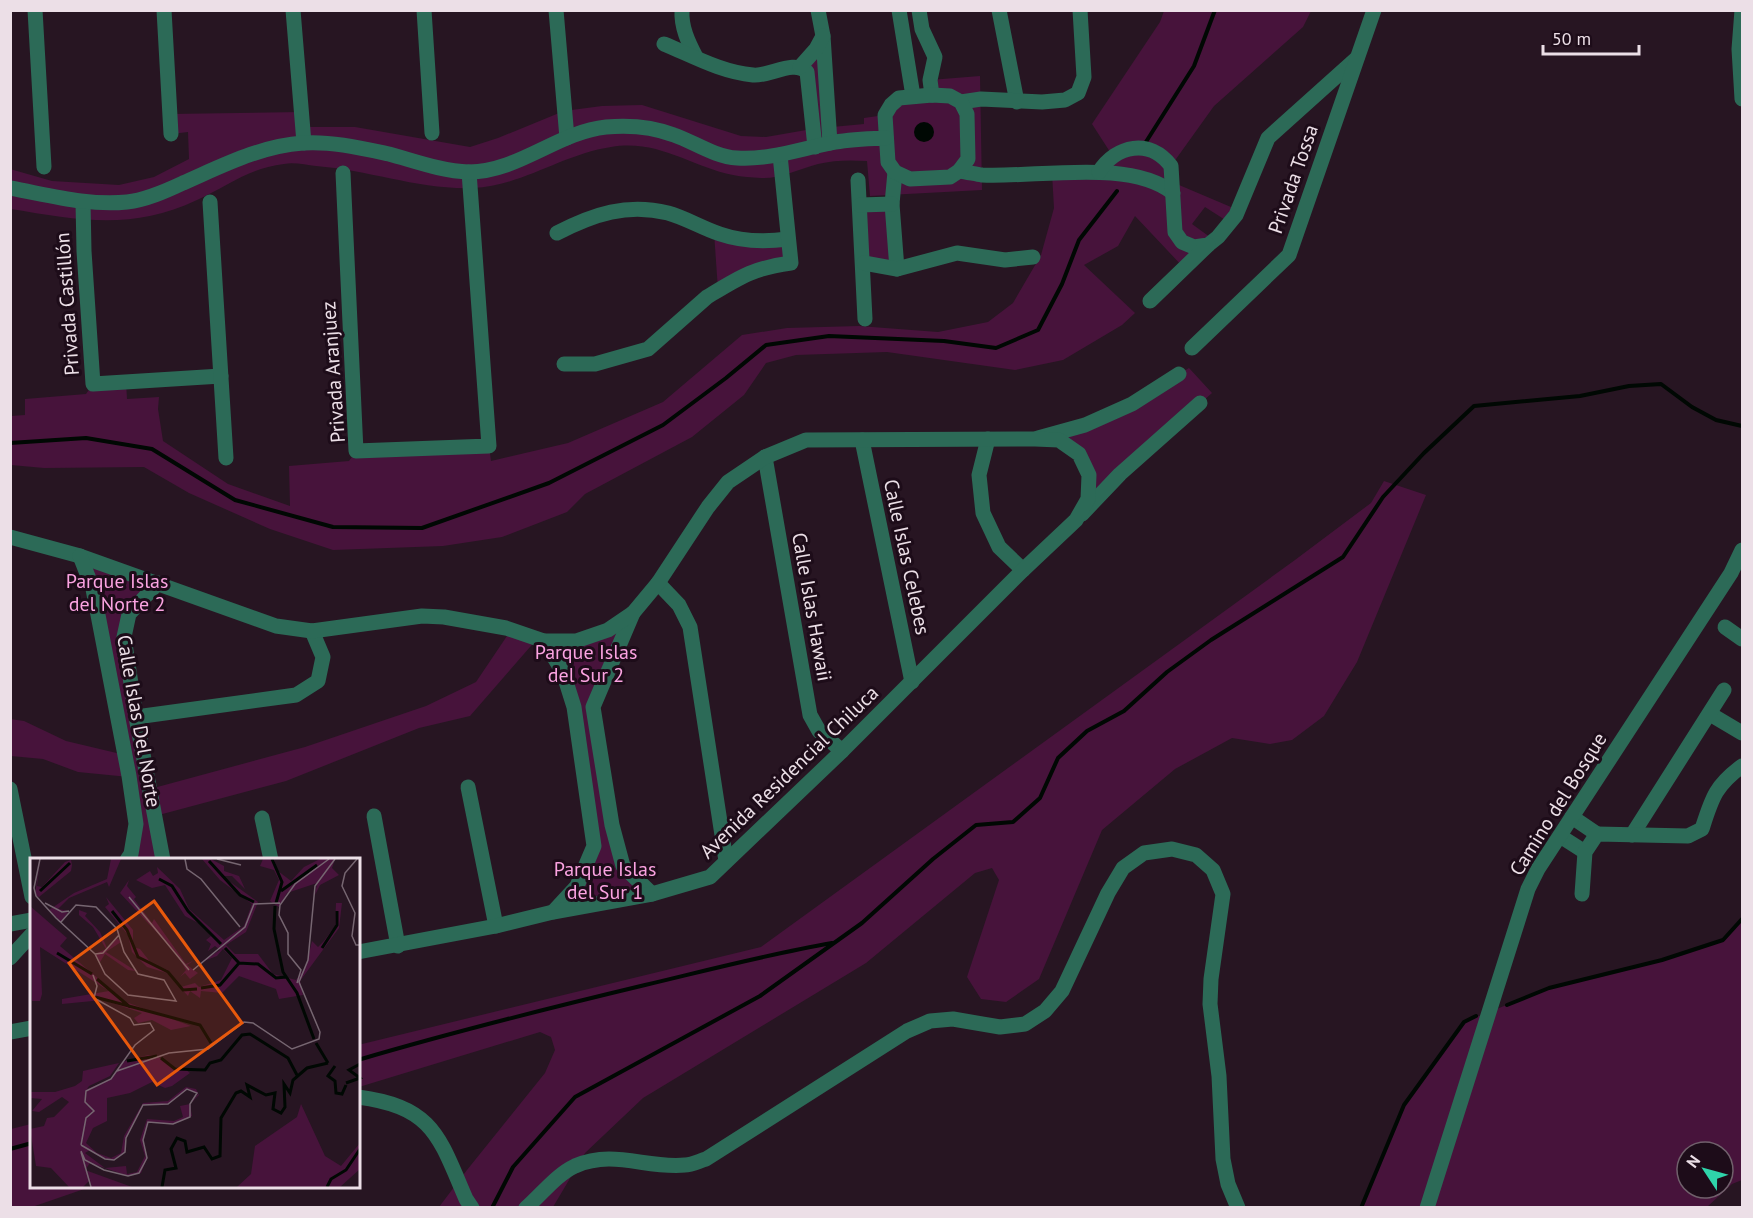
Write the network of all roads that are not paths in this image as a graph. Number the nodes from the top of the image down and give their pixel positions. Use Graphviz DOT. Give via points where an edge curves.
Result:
graph roads {
  1 [pos="35,10"];
  2 [pos="164,10"];
  3 [pos="293,10"];
  4 [pos="424,10"];
  5 [pos="556,10"];
  6 [pos="682,10"];
  7 [pos="818,10"];
  8 [pos="899,10"];
  9 [pos="919,10"];
  10 [pos="999,10"];
  11 [pos="1080,10"];
  12 [pos="1374,10"];
  13 [pos="1742,10"];
  14 [pos="922,28"];
  15 [pos="904,33"];
  16 [pos="823,36"];
  17 [pos="664,44"];
  18 [pos="696,57"];
  19 [pos="1357,58"];
  20 [pos="800,67"];
  21 [pos="931,88"];
  22 [pos="912,92"];
  23 [pos="1743,99"];
  24 [pos="961,102"];
  25 [pos="1017,102"];
  26 [pos="432,133"];
  27 [pos="171,134"];
  28 [pos="567,138"];
  29 [pos="886,138"];
  30 [pos="304,143"];
  31 [pos="823,145"];
  32 [pos="780,155"];
  33 [pos="44,167"];
  34 [pos="959,171"];
  35 [pos="469,172"];
  36 [pos="895,172"];
  37 [pos="1099,172"];
  38 [pos="343,173"];
  39 [pos="858,180"];
  40 [pos="10,188"];
  41 [pos="1173,193"];
  42 [pos="83,202"];
  43 [pos="210,202"];
  44 [pos="892,204"];
  45 [pos="860,205"];
  46 [pos="557,233"];
  47 [pos="788,238"];
  48 [pos="762,242"];
  49 [pos="1208,246"];
  50 [pos="1033,257"];
  51 [pos="864,263"];
  52 [pos="765,266"];
  53 [pos="897,269"];
  54 [pos="1150,301"];
  55 [pos="865,319"];
  56 [pos="1192,348"];
  57 [pos="564,364"];
  58 [pos="1179,374"];
  59 [pos="221,376"];
  60 [pos="1200,403"];
  61 [pos="988,439"];
  62 [pos="1035,439"];
  63 [pos="862,440"];
  64 [pos="765,457"];
  65 [pos="226,458"];
  66 [pos="1076,520"];
  67 [pos="10,537"];
  68 [pos="1743,550"];
  69 [pos="80,556"];
  70 [pos="1023,570"];
  71 [pos="658,582"];
  72 [pos="158,583"];
  73 [pos="633,613"];
  74 [pos="1725,627"];
  75 [pos="312,631"];
  76 [pos="1743,639"];
  77 [pos="544,641"];
  78 [pos="912,682"];
  79 [pos="1724,690"];
  80 [pos="1710,714"];
  81 [pos="136,717"];
  82 [pos="1743,733"];
  83 [pos="842,751"];
  84 [pos="1743,766"];
  85 [pos="468,787"];
  86 [pos="10,789"];
  87 [pos="374,816"];
  88 [pos="1572,817"];
  89 [pos="262,818"];
  90 [pos="1597,834"];
  91 [pos="1632,834"];
  92 [pos="1560,836"];
  93 [pos="1585,852"];
  94 [pos="128,858"];
  95 [pos="163,858"];
  96 [pos="271,858"];
  97 [pos="726,861"];
  98 [pos="30,887"];
  99 [pos="652,894"];
  100 [pos="1582,894"];
  101 [pos="553,912"];
  102 [pos="30,920"];
  103 [pos="10,924"];
  104 [pos="496,926"];
  105 [pos="30,936"];
  106 [pos="398,946"];
  107 [pos="360,952"];
  108 [pos="10,958"];
  109 [pos="30,1028"];
  110 [pos="10,1032"];
  111 [pos="360,1097"];
  112 [pos="472,1208"];
  113 [pos="526,1208"];
  114 [pos="1238,1208"];
  115 [pos="1427,1208"];
  1 -- 33 [label="street"];
  2 -- 27 [label="street"];
  3 -- 30 [label="street"];
  4 -- 26 [label="street"];
  5 -- 28 [label="street"];
  6 -- 18 [label="street" via="687,40"];
  7 -- 16 [label="street"];
  8 -- 15 [label="street"];
  9 -- 14 [label="street"];
  10 -- 25 [label="street"];
  11 -- 25 [label="street" via="1084,77 1078,93 1065,100"];
  12 -- 19 [label="street, Privada Tossa"];
  13 -- 23 [label="street" via="1739,49"];
  14 -- 15 [label="street"];
  14 -- 21 [label="street" via="934,57"];
  15 -- 22 [label="street"];
  16 -- 20 [label="street"];
  16 -- 31 [label="street"];
  17 -- 18 [label="street"];
  18 -- 20 [label="street" via="722,69 756,76"];
  19 -- 49 [label="street, Privada Tossa" via="1268,138 1236,215"];
  19 -- 56 [label="street, Privada Tossa" via="1289,255"];
  20 -- 31 [label="street" via="807,72"];
  21 -- 22 [label="street"];
  21 -- 24 [label="street"];
  22 -- 29 [label="street" via="899,98 885,115"];
  24 -- 25 [label="street"];
  24 -- 34 [label="street" via="967,114 968,159"];
  28 -- 32 [label="street" via="606,127 644,128 672,134 735,158"];
  28 -- 35 [label="street" via="505,165"];
  29 -- 31 [label="street"];
  29 -- 36 [label="street" via="888,162"];
  30 -- 35 [label="street" via="343,145"];
  30 -- 42 [label="street" via="254,152 163,192 128,202"];
  31 -- 32 [label="street"];
  32 -- 47 [label="street"];
  34 -- 36 [label="street" via="950,177 910,179"];
  34 -- 37 [label="street" via="981,175"];
  35 -- 38 [label="street, Privada Aranjuez" via="489,446 356,451"];
  36 -- 44 [label="street"];
  37 -- 41 [label="street" via="1155,182"];
  37 -- 41 [label="street" via="1112,155 1127,149 1151,151 1171,166"];
  39 -- 45 [label="street"];
  40 -- 42 [label="street"];
  41 -- 49 [label="street" via="1175,232 1182,242 1194,247"];
  42 -- 59 [label="street, Privada Castillón" via="93,384"];
  43 -- 59 [label="street"];
  44 -- 45 [label="street"];
  44 -- 53 [label="street"];
  45 -- 51 [label="street"];
  46 -- 48 [label="street" via="585,218 629,208 669,213 720,235"];
  47 -- 48 [label="street"];
  47 -- 52 [label="street" via="791,263"];
  48 -- 52 [label="street"];
  49 -- 54 [label="street, Privada Tossa"];
  50 -- 53 [label="street" via="1005,260 957,253"];
  51 -- 53 [label="street"];
  51 -- 55 [label="street"];
  52 -- 57 [label="street" via="707,297 648,349 595,364"];
  58 -- 62 [label="street, Avenida Residencial Chiluca" via="1132,404 1085,425"];
  59 -- 65 [label="street"];
  60 -- 66 [label="street, Avenida Residencial Chiluca" via="1120,474"];
  61 -- 62 [label="street, Avenida Residencial Chiluca"];
  61 -- 63 [label="street, Avenida Residencial Chiluca"];
  61 -- 70 [label="street" via="979,475 983,513 999,547"];
  62 -- 66 [label="street, Avenida Residencial Chiluca" via="1059,441 1079,454 1089,475 1089,487 1088,499"];
  63 -- 64 [label="street, Avenida Residencial Chiluca" via="806,440"];
  63 -- 78 [label="street, Calle Islas Celebes"];
  64 -- 71 [label="street, Avenida Residencial Chiluca" via="728,482"];
  64 -- 83 [label="street, Calle Islas Hawaii" via="810,715 819,731"];
  66 -- 70 [label="street, Avenida Residencial Chiluca"];
  67 -- 69 [label="street, Avenida Residencial Chiluca"];
  68 -- 88 [label="street, Camino del Bosque"];
  69 -- 72 [label="street, Avenida Residencial Chiluca"];
  69 -- 94 [label="street, Calle Islas Del Norte" via="93,588 129,777 136,824"];
  70 -- 78 [label="street, Avenida Residencial Chiluca"];
  71 -- 73 [label="street, Avenida Residencial Chiluca"];
  71 -- 97 [label="street" via="679,605 690,627"];
  72 -- 75 [label="street, Avenida Residencial Chiluca" via="276,626"];
  72 -- 81 [label="street, Calle Islas Del Norte" via="129,614 124,637"];
  73 -- 77 [label="street, Avenida Residencial Chiluca" via="608,630 576,641"];
  73 -- 99 [label="street" via="593,707 612,825 623,866"];
  74 -- 76 [label="street"];
  75 -- 77 [label="street, Avenida Residencial Chiluca" via="422,616 506,628"];
  75 -- 81 [label="street" via="323,657 318,681 296,695"];
  77 -- 101 [label="street" via="563,672 574,707 594,846 577,886"];
  78 -- 83 [label="street, Avenida Residencial Chiluca"];
  79 -- 80 [label="street"];
  80 -- 82 [label="street"];
  80 -- 91 [label="street"];
  81 -- 95 [label="street, Calle Islas Del Norte"];
  83 -- 97 [label="street, Avenida Residencial Chiluca"];
  84 -- 91 [label="street" via="1715,792 1702,829 1688,836"];
  85 -- 104 [label="street"];
  86 -- 98 [label="street"];
  87 -- 106 [label="street"];
  88 -- 90 [label="street"];
  88 -- 92 [label="street, Camino del Bosque"];
  89 -- 96 [label="street"];
  90 -- 91 [label="street"];
  90 -- 93 [label="street"];
  92 -- 93 [label="street"];
  92 -- 115 [label="street, Camino del Bosque" via="1528,889"];
  93 -- 100 [label="street"];
  97 -- 99 [label="street, Avenida Residencial Chiluca" via="710,877"];
  99 -- 101 [label="street, Avenida Residencial Chiluca"];
  101 -- 104 [label="street, Avenida Residencial Chiluca"];
  102 -- 103 [label="street"];
  104 -- 106 [label="street, Avenida Residencial Chiluca"];
  105 -- 108 [label="street"];
  106 -- 107 [label="street, Avenida Residencial Chiluca"];
  109 -- 110 [label="street"];
  111 -- 112 [label="street" via="395,1104 431,1128"];
  113 -- 114 [label="street" via="557,1178 575,1166 597,1159 619,1158 669,1166 706,1159 907,1031 930,1021 953,1019 1000,1027 1024,1024 1045,1011 1062,990 1123,868 1144,853 1172,849 1196,855 1214,870 1223,894 1210,1004 1223,1159"];
}
